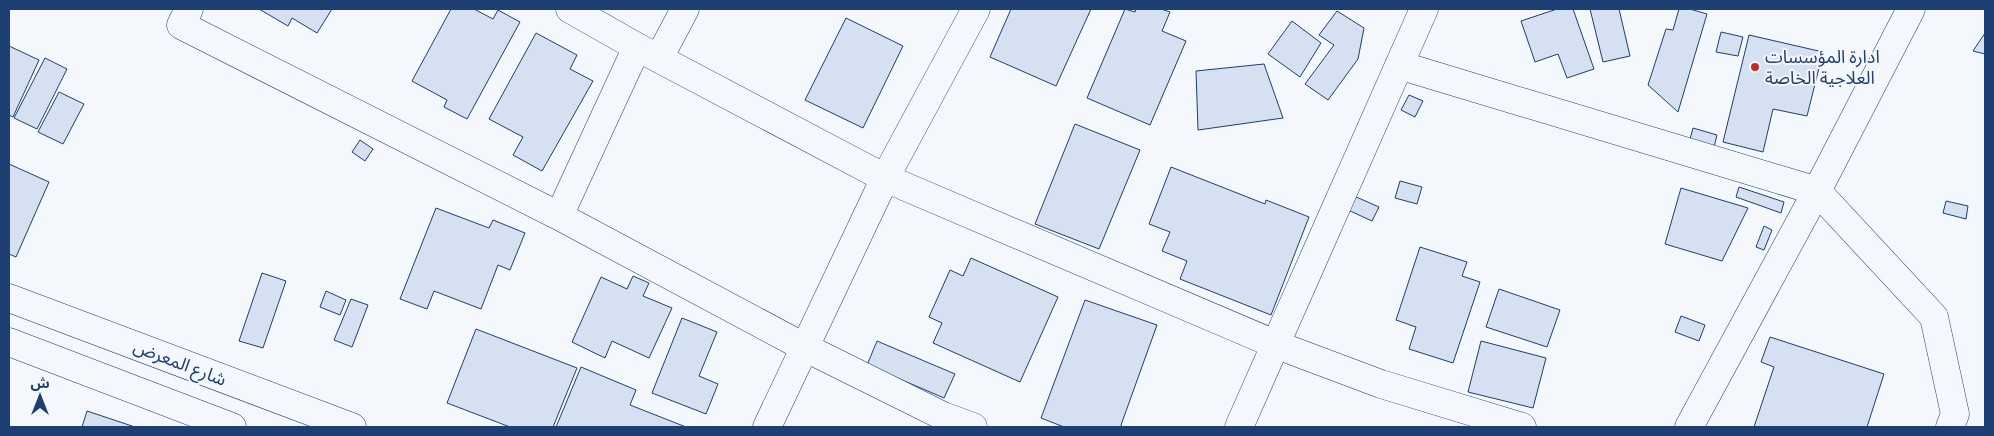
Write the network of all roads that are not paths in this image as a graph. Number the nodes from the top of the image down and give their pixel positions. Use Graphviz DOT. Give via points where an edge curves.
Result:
graph roads {
  1 [pos="189,9"];
  2 [pos="570,9"];
  3 [pos="685,9"];
  4 [pos="976,9"];
  5 [pos="1424,9"];
  6 [pos="1911,9"];
  7 [pos="648,52"];
  8 [pos="1399,65"];
  9 [pos="885,178"];
  10 [pos="1817,191"];
  11 [pos="559,216"];
  12 [pos="9,298"];
  13 [pos="9,342"];
  14 [pos="1277,345"];
  15 [pos="804,347"];
  16 [pos="232,427"];
  17 [pos="352,427"];
  18 [pos="766,427"];
  19 [pos="973,427"];
  20 [pos="1239,427"];
  21 [pos="1522,427"];
  22 [pos="1689,427"];
  23 [pos="1950,427"];
  1 -- 11 [label="street" via="181,25"];
  2 -- 7 [label="street"];
  3 -- 7 [label="street"];
  4 -- 9 [label="street"];
  5 -- 8 [label="street"];
  6 -- 10 [label="street"];
  7 -- 9 [label="street"];
  7 -- 11 [label="street"];
  8 -- 10 [label="street"];
  8 -- 14 [label="street"];
  9 -- 14 [label="street"];
  9 -- 15 [label="street"];
  10 -- 22 [label="street"];
  10 -- 23 [label="street" via="1934,318 1955,414"];
  11 -- 15 [label="street"];
  12 -- 17 [label="street, شارع المعرض"];
  13 -- 16 [label="street"];
  14 -- 20 [label="street"];
  14 -- 21 [label="street" via="1381,384"];
  15 -- 18 [label="street"];
  15 -- 19 [label="street" via="943,416"];
}
